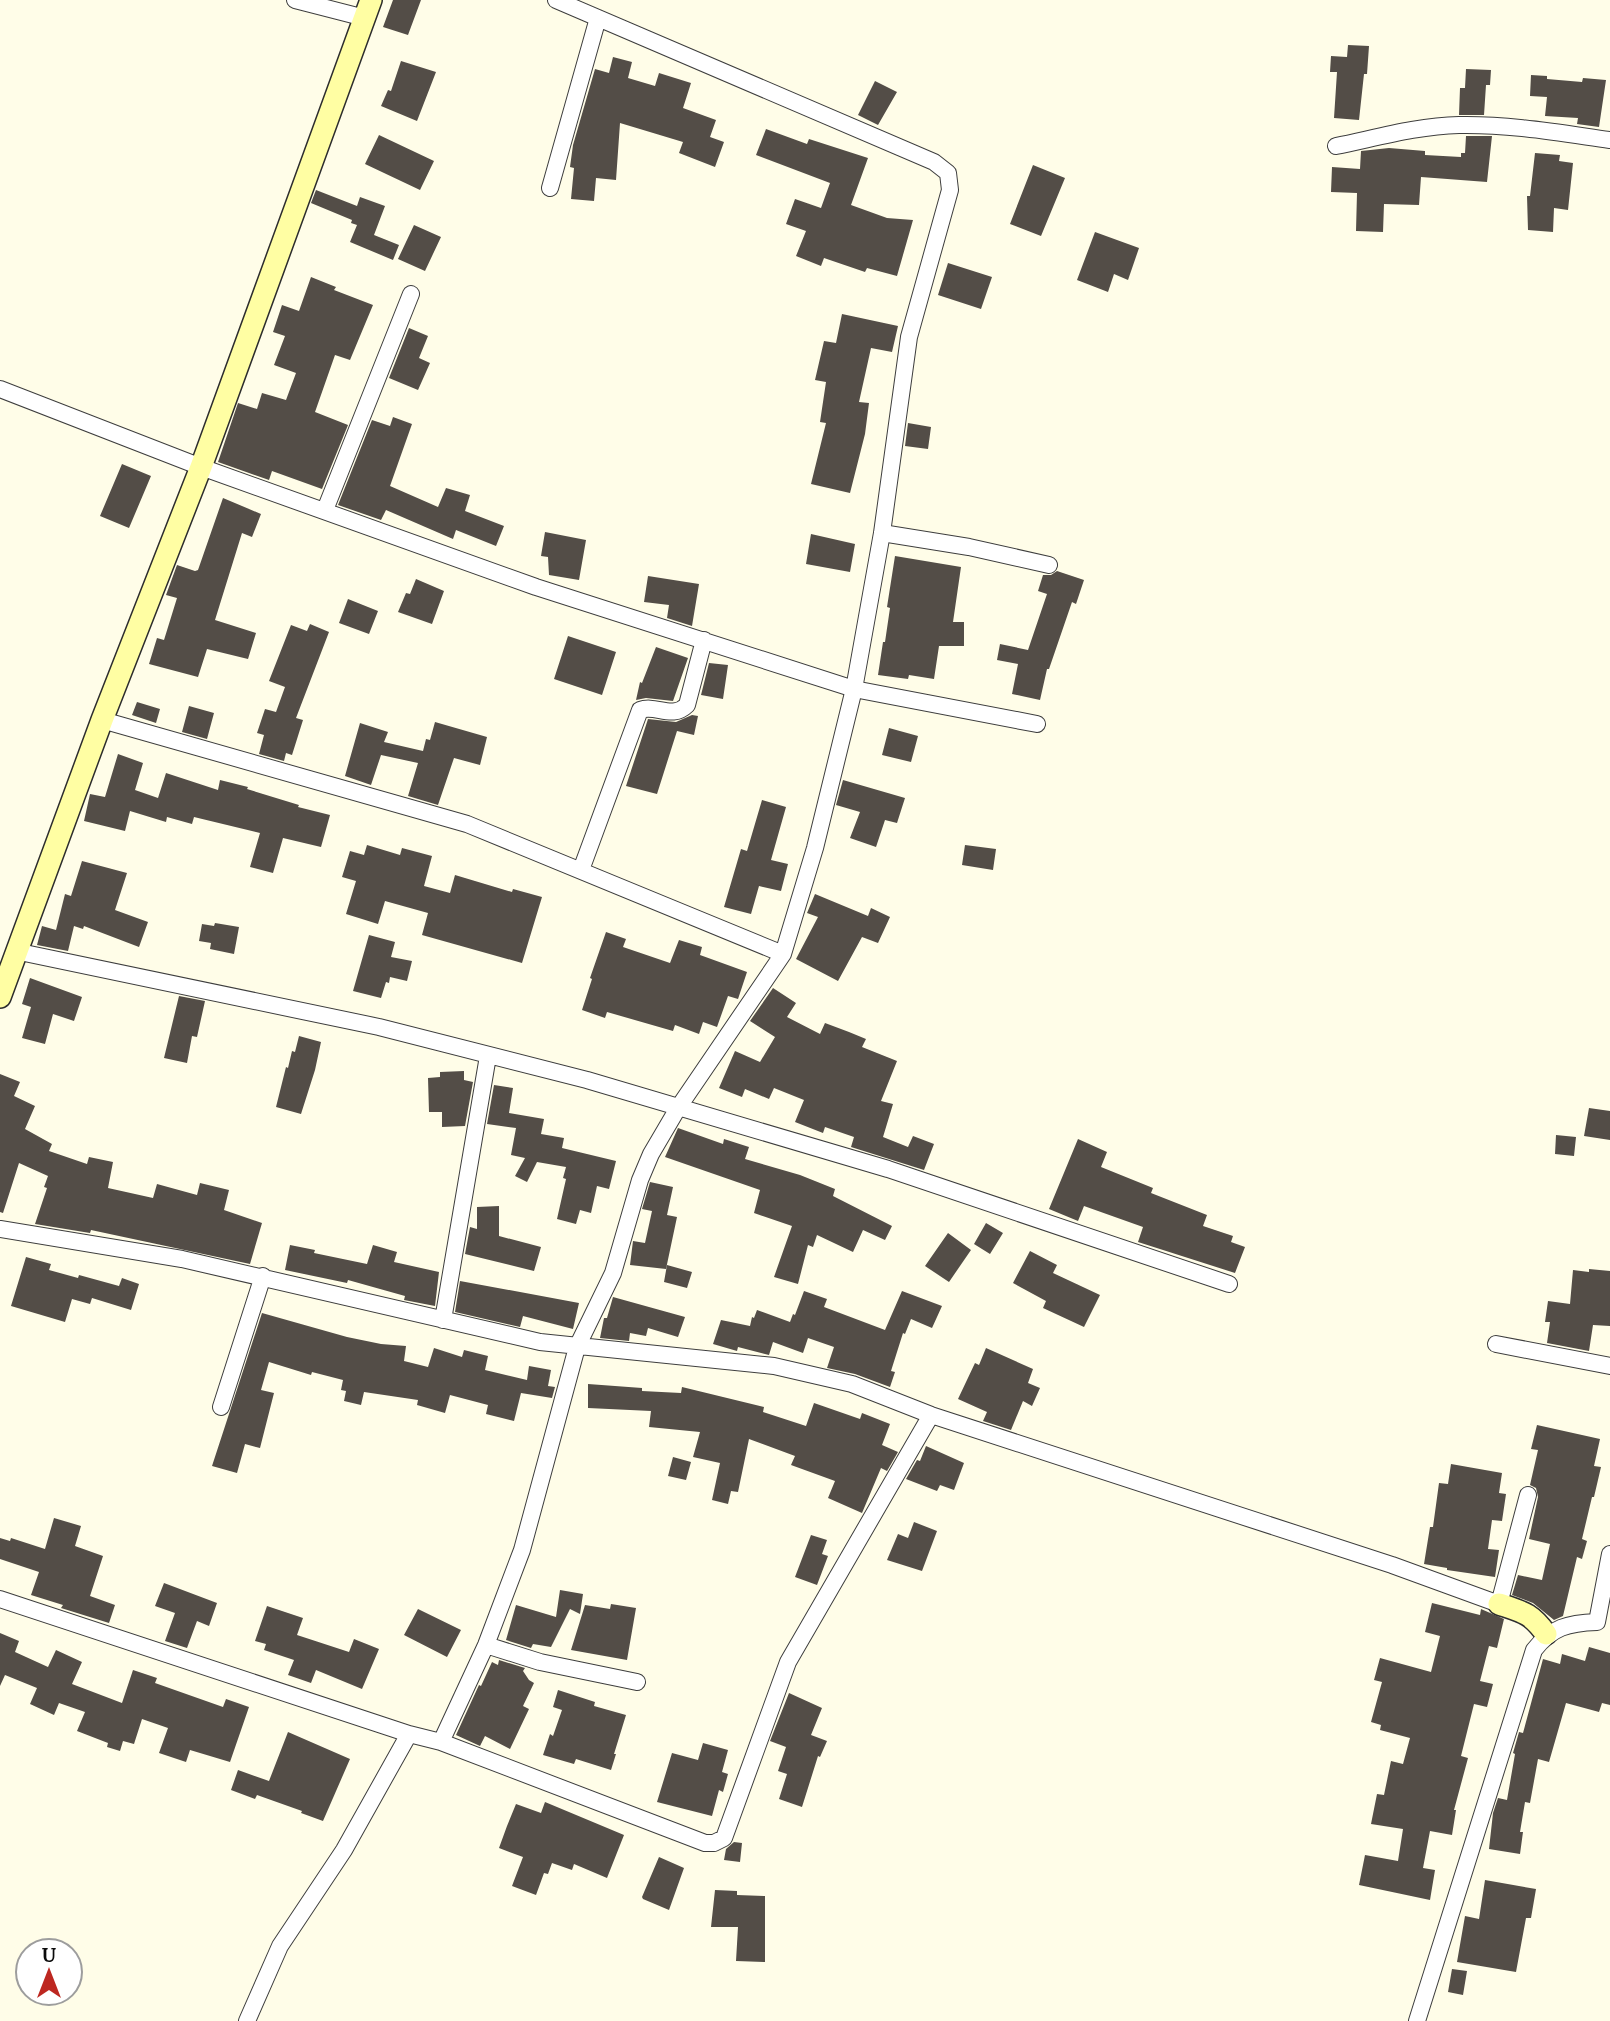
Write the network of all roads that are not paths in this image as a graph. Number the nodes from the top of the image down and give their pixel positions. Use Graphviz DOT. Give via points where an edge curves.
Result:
graph roads {
  1 [pos="295,0"];
  2 [pos="556,0"];
  3 [pos="368,9"];
  4 [pos="598,18"];
  5 [pos="1610,140"];
  6 [pos="1336,146"];
  7 [pos="550,188"];
  8 [pos="411,294"];
  9 [pos="0,389"];
  10 [pos="201,467"];
  11 [pos="325,510"];
  12 [pos="882,533"];
  13 [pos="1049,565"];
  14 [pos="704,640"];
  15 [pos="854,689"];
  16 [pos="102,720"];
  17 [pos="1037,724"];
  18 [pos="581,870"];
  19 [pos="15,951"];
  20 [pos="783,954"];
  21 [pos="0,997"];
  22 [pos="488,1056"];
  23 [pos="678,1108"];
  24 [pos="0,1229"];
  25 [pos="263,1276"];
  26 [pos="1229,1284"];
  27 [pos="443,1320"];
  28 [pos="1496,1344"];
  29 [pos="577,1348"];
  30 [pos="1610,1366"];
  31 [pos="221,1407"];
  32 [pos="931,1415"];
  33 [pos="1528,1495"];
  34 [pos="1610,1554"];
  35 [pos="0,1599"];
  36 [pos="1499,1604"];
  37 [pos="1604,1624"];
  38 [pos="1546,1634"];
  39 [pos="486,1646"];
  40 [pos="637,1682"];
  41 [pos="409,1734"];
  42 [pos="441,1742"];
  43 [pos="247,2021"];
  44 [pos="1418,2021"];
  1 -- 3 [label="street"];
  2 -- 4 [label="street"];
  3 -- 10 [label="street"];
  4 -- 7 [label="street"];
  4 -- 12 [label="street" via="934,162 948,173 950,190 909,337"];
  5 -- 6 [label="street" via="1499,125 1456,125"];
  8 -- 11 [label="street"];
  9 -- 10 [label="street"];
  10 -- 11 [label="street"];
  10 -- 16 [label="street"];
  11 -- 14 [label="street" via="536,587"];
  12 -- 13 [label="street"];
  12 -- 15 [label="street"];
  14 -- 15 [label="street"];
  14 -- 18 [label="street" via="687,705 673,713 640,710"];
  15 -- 17 [label="street"];
  15 -- 20 [label="street"];
  16 -- 18 [label="street" via="467,824"];
  16 -- 19 [label="street"];
  18 -- 20 [label="street"];
  19 -- 21 [label="street"];
  19 -- 22 [label="street" via="354,1021"];
  20 -- 23 [label="street"];
  22 -- 23 [label="street"];
  22 -- 27 [label="street"];
  23 -- 26 [label="street" via="888,1169"];
  23 -- 29 [label="street" via="640,1180 614,1273"];
  24 -- 25 [label="street"];
  25 -- 27 [label="street"];
  25 -- 31 [label="street"];
  27 -- 29 [label="street"];
  28 -- 30 [label="street"];
  29 -- 32 [label="street" via="774,1366 852,1384"];
  29 -- 39 [label="street" via="522,1550"];
  32 -- 36 [label="street"];
  32 -- 42 [label="street" via="788,1662 720,1841 705,1843"];
  33 -- 36 [label="street"];
  34 -- 37 [label="street"];
  35 -- 41 [label="street"];
  36 -- 38 [label="street" via="1527,1613"];
  37 -- 38 [label="street" via="1578,1622"];
  38 -- 44 [label="street" via="1534,1650"];
  39 -- 40 [label="street"];
  39 -- 42 [label="street"];
  41 -- 42 [label="street"];
  41 -- 43 [label="street" via="344,1850 280,1946"];
}
